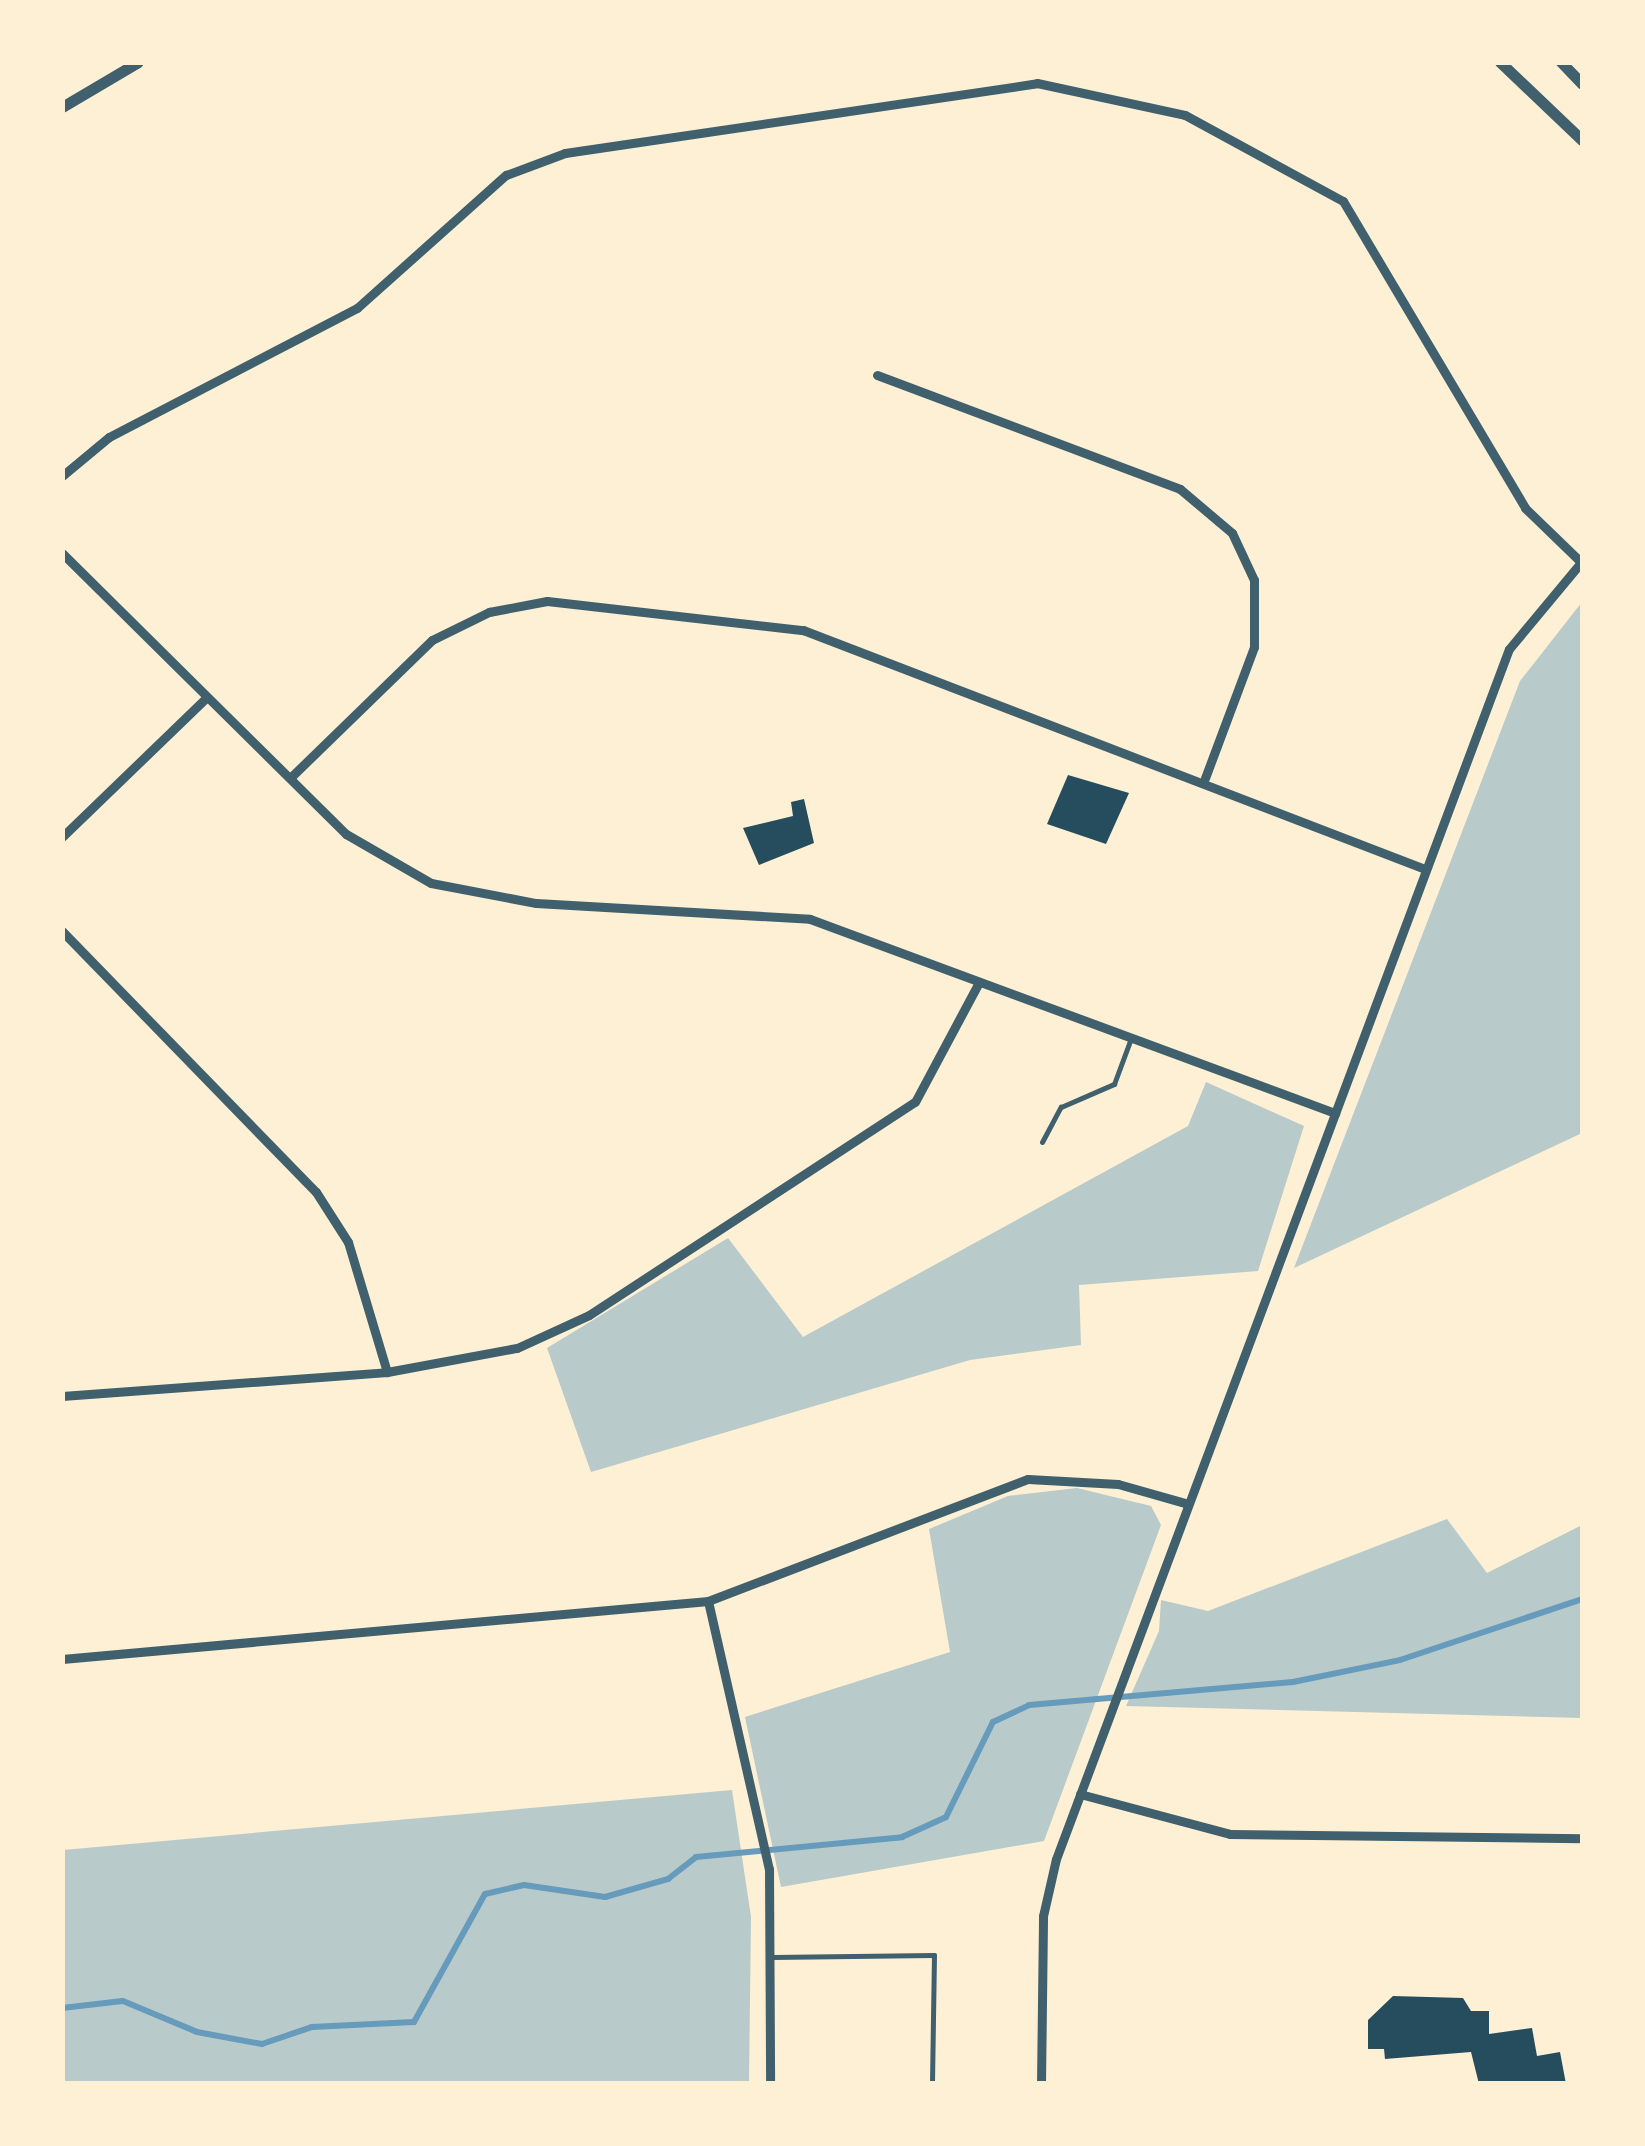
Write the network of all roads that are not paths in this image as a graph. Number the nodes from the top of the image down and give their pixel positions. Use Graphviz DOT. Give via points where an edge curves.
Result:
graph roads {
  1 [pos="138,62"];
  2 [pos="1500,62"];
  3 [pos="1562,62"];
  4 [pos="1582,84"];
  5 [pos="62,106"];
  6 [pos="1582,140"];
  7 [pos="877,375"];
  8 [pos="62,476"];
  9 [pos="62,553"];
  10 [pos="1582,562"];
  11 [pos="206,699"];
  12 [pos="290,778"];
  13 [pos="1205,778"];
  14 [pos="62,837"];
  15 [pos="1425,869"];
  16 [pos="62,931"];
  17 [pos="978,982"];
  18 [pos="1131,1038"];
  19 [pos="1335,1113"];
  20 [pos="1042,1142"];
  21 [pos="388,1372"];
  22 [pos="62,1396"];
  23 [pos="1185,1503"];
  24 [pos="708,1601"];
  25 [pos="62,1659"];
  26 [pos="1080,1794"];
  27 [pos="1582,1838"];
  28 [pos="772,1957"];
  29 [pos="770,2084"];
  30 [pos="932,2084"];
  31 [pos="1041,2084"];
  1 -- 5 [label="street"];
  2 -- 6 [label="street"];
  3 -- 4 [label="street"];
  7 -- 13 [label="street" via="1180,490 1232,533 1254,580 1254,646"];
  8 -- 10 [label="street" via="109,437 358,308 506,175 566,153 1037,82 1185,115 1343,201 1525,508"];
  9 -- 11 [label="street"];
  10 -- 15 [label="street" via="1508,649"];
  11 -- 12 [label="street"];
  11 -- 14 [label="street"];
  12 -- 13 [label="street" via="432,640 489,612 547,601 803,630"];
  12 -- 17 [label="street" via="346,834 430,883 536,903 810,919"];
  13 -- 15 [label="street"];
  15 -- 19 [label="street"];
  16 -- 21 [label="street" via="316,1192 348,1242"];
  17 -- 18 [label="street"];
  17 -- 21 [label="street" via="915,1102 588,1314 517,1348"];
  18 -- 19 [label="street"];
  18 -- 20 [label="lane" via="1114,1084 1061,1107"];
  19 -- 23 [label="street"];
  21 -- 22 [label="street"];
  23 -- 24 [label="street" via="1118,1484 1028,1479"];
  23 -- 26 [label="street"];
  24 -- 25 [label="street"];
  24 -- 28 [label="street" via="769,1869"];
  26 -- 27 [label="street" via="1230,1834"];
  26 -- 31 [label="street" via="1045,1901"];
  28 -- 29 [label="street"];
  28 -- 30 [label="lane" via="934,1954"];
}
